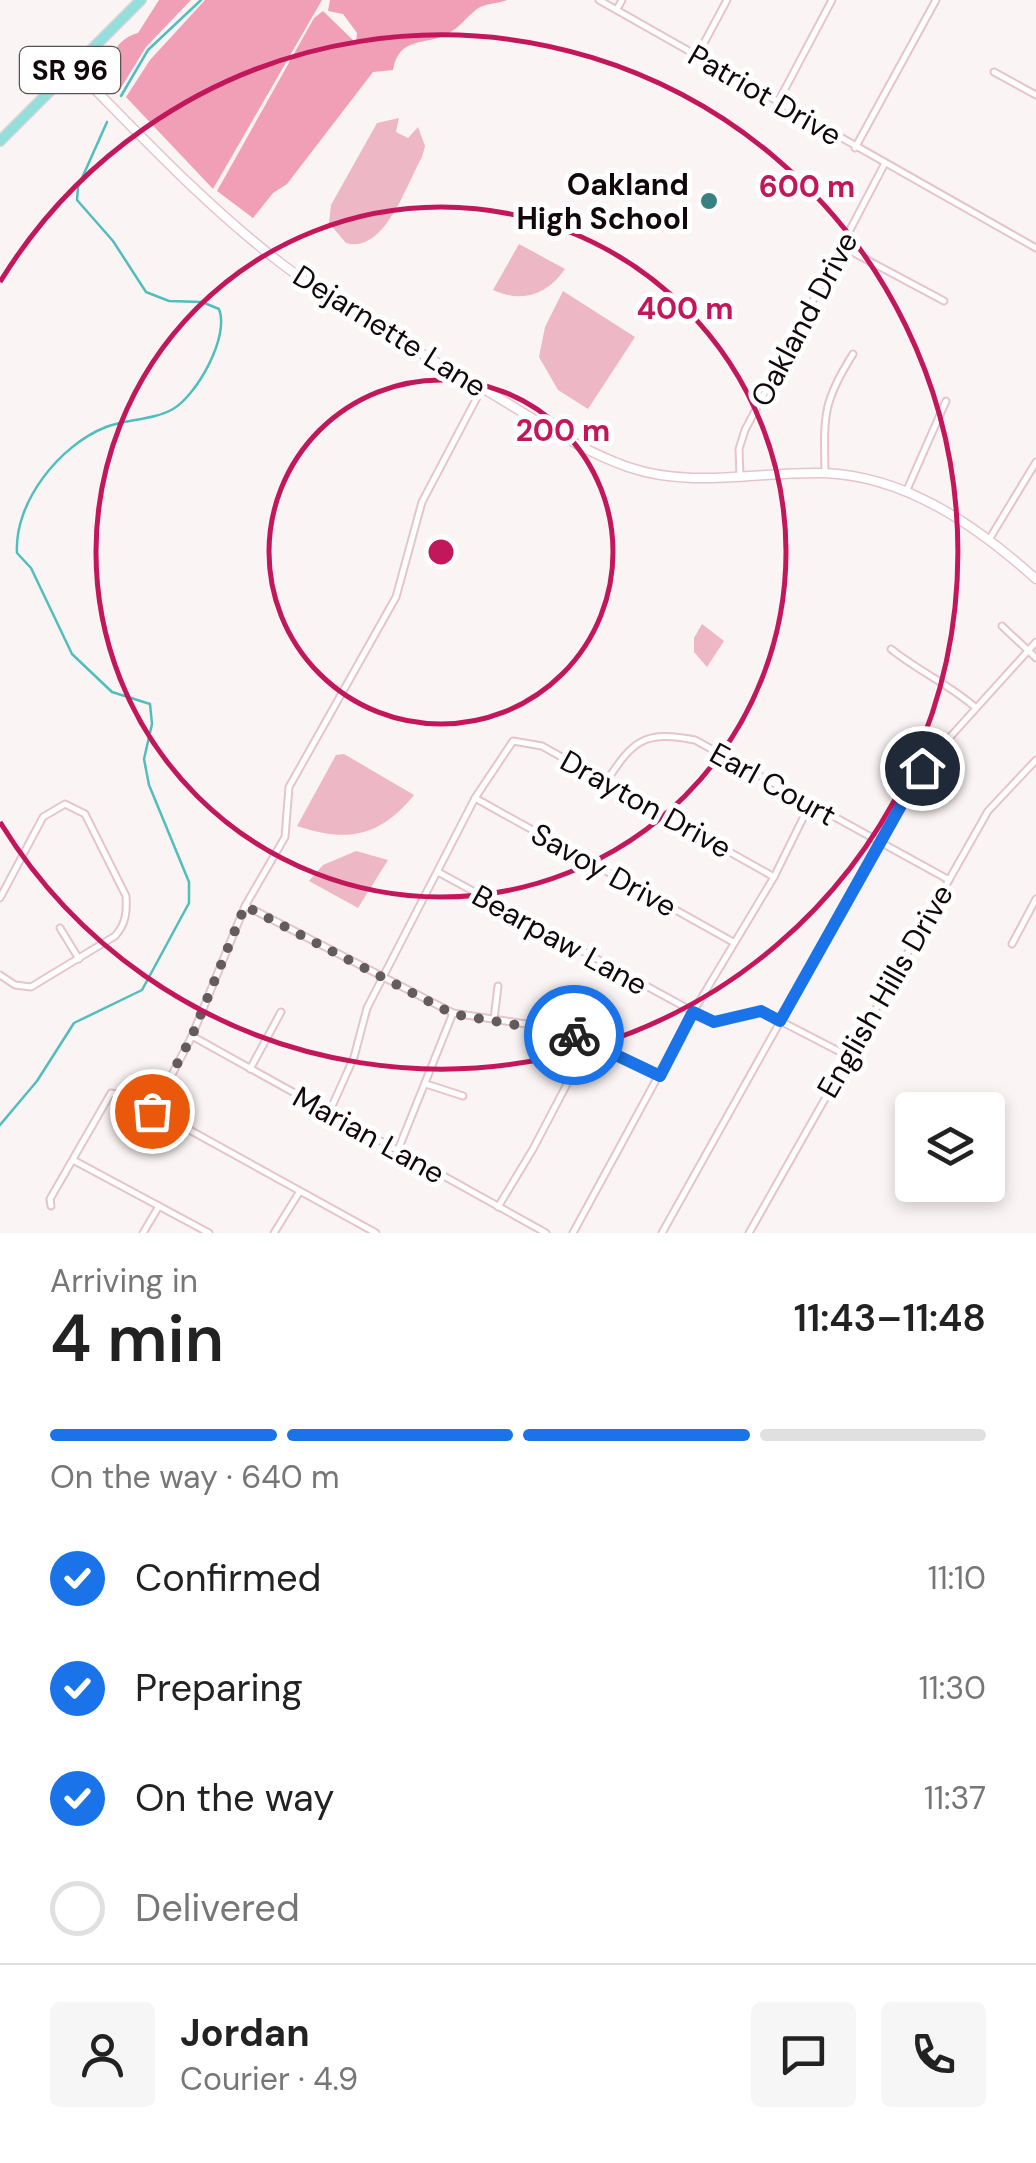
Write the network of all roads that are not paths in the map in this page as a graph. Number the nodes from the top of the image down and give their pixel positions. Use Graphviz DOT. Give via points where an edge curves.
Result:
graph roads {
  1 [pos="141,0"];
  2 [pos="599,0"];
  3 [pos="622,0"];
  4 [pos="728,0"];
  5 [pos="832,0"];
  6 [pos="936,0"];
  7 [pos="617,10"];
  8 [pos="697,56"];
  9 [pos="73,67"];
  10 [pos="994,72"];
  11 [pos="1036,95"];
  12 [pos="778,102"];
  13 [pos="0,140"];
  14 [pos="855,148"];
  15 [pos="884,166"];
  16 [pos="843,247"];
  17 [pos="1036,248"];
  18 [pos="944,301"];
  19 [pos="854,354"];
  20 [pos="482,388"];
  21 [pos="946,402"];
  22 [pos="1036,462"];
  23 [pos="825,473"];
  24 [pos="740,478"];
  25 [pos="906,492"];
  26 [pos="990,538"];
  27 [pos="1036,580"];
  28 [pos="1002,626"];
  29 [pos="1036,642"];
  30 [pos="891,649"];
  31 [pos="1028,650"];
  32 [pos="1036,658"];
  33 [pos="976,708"];
  34 [pos="1036,760"];
  35 [pos="606,782"];
  36 [pos="476,798"];
  37 [pos="810,804"];
  38 [pos="879,842"];
  39 [pos="438,872"];
  40 [pos="774,877"];
  41 [pos="949,880"];
  42 [pos="0,898"];
  43 [pos="1036,899"];
  44 [pos="245,906"];
  45 [pos="1033,909"];
  46 [pos="60,928"];
  47 [pos="733,942"];
  48 [pos="1012,944"];
  49 [pos="79,959"];
  50 [pos="0,975"];
  51 [pos="383,978"];
  52 [pos="498,986"];
  53 [pos="282,1012"];
  54 [pos="693,1012"];
  55 [pos="453,1014"];
  56 [pos="494,1020"];
  57 [pos="780,1021"];
  58 [pos="192,1036"];
  59 [pos="588,1042"];
  60 [pos="846,1055"];
  61 [pos="250,1069"];
  62 [pos="660,1076"];
  63 [pos="426,1084"];
  64 [pos="464,1096"];
  65 [pos="152,1111"];
  66 [pos="329,1113"];
  67 [pos="398,1151"];
  68 [pos="73,1160"];
  69 [pos="300,1191"];
  70 [pos="51,1206"];
  71 [pos="158,1206"];
  72 [pos="498,1206"];
  73 [pos="143,1233"];
  74 [pos="209,1233"];
  75 [pos="274,1233"];
  76 [pos="376,1233"];
  77 [pos="546,1233"];
  78 [pos="573,1233"];
  79 [pos="662,1233"];
  80 [pos="749,1233"];
  1 -- 9 [label="main road, SR 96"];
  2 -- 7 [label="street, Patriot Drive"];
  3 -- 7 [label="street"];
  4 -- 8 [label="street"];
  5 -- 12 [label="street"];
  6 -- 14 [label="street"];
  7 -- 8 [label="street, Patriot Drive"];
  8 -- 12 [label="street, Patriot Drive"];
  9 -- 13 [label="main road, SR 96"];
  9 -- 20 [label="main road, Dejarnette Lane" via="210,204 284,265"];
  10 -- 11 [label="street"];
  12 -- 14 [label="street, Patriot Drive"];
  14 -- 15 [label="street, Patriot Drive"];
  15 -- 16 [label="street, Oakland Drive"];
  15 -- 17 [label="street, Patriot Drive"];
  16 -- 18 [label="street"];
  16 -- 24 [label="street, Oakland Drive" via="745,430"];
  19 -- 23 [label="street" via="828,394"];
  20 -- 24 [label="main road, Dejarnette Lane" via="632,468 664,476"];
  20 -- 44 [label="street" via="422,502 396,597 289,787 285,837"];
  21 -- 25 [label="street"];
  22 -- 26 [label="street"];
  23 -- 24 [label="main road, Dejarnette Lane"];
  23 -- 25 [label="main road, Dejarnette Lane"];
  25 -- 26 [label="main road, Dejarnette Lane"];
  26 -- 27 [label="main road, Dejarnette Lane"];
  28 -- 31 [label="street"];
  29 -- 31 [label="street"];
  30 -- 33 [label="street"];
  31 -- 32 [label="street"];
  31 -- 33 [label="street"];
  33 -- 38 [label="street" via="922,768"];
  34 -- 41 [label="street, English Hills Drive" via="988,811"];
  35 -- 36 [label="street, Drayton Drive" via="542,746 513,741"];
  35 -- 37 [label="street, Earl Court" via="629,747 665,734 695,740"];
  35 -- 40 [label="street, Drayton Drive"];
  36 -- 39 [label="street"];
  36 -- 47 [label="street, Savoy Drive"];
  37 -- 38 [label="street, Earl Court"];
  37 -- 40 [label="street"];
  38 -- 41 [label="street, Earl Court"];
  38 -- 57 [label="street"];
  39 -- 51 [label="street"];
  39 -- 54 [label="street, Bearpaw Lane"];
  40 -- 47 [label="street"];
  41 -- 60 [label="street, English Hills Drive"];
  42 -- 49 [label="street" via="50,810 65,804 85,814 127,908 116,936"];
  43 -- 45 [label="street"];
  44 -- 51 [label="street"];
  44 -- 58 [label="street"];
  45 -- 48 [label="street"];
  46 -- 49 [label="street"];
  47 -- 54 [label="street"];
  49 -- 50 [label="street" via="31,987"];
  51 -- 55 [label="street"];
  51 -- 66 [label="street"];
  52 -- 56 [label="street"];
  53 -- 61 [label="street"];
  54 -- 57 [label="street, Bearpaw Lane" via="714,1022 761,1011"];
  54 -- 62 [label="street"];
  55 -- 56 [label="street"];
  55 -- 63 [label="street"];
  56 -- 59 [label="street" via="559,1029"];
  57 -- 60 [label="street, Bearpaw Lane"];
  57 -- 79 [label="street"];
  58 -- 61 [label="street, Marian Lane"];
  58 -- 65 [label="street"];
  59 -- 62 [label="street"];
  59 -- 72 [label="street"];
  60 -- 80 [label="street, English Hills Drive"];
  61 -- 66 [label="street, Marian Lane"];
  62 -- 78 [label="street"];
  63 -- 64 [label="street"];
  63 -- 67 [label="street"];
  65 -- 68 [label="street" via="111,1093"];
  65 -- 69 [label="street"];
  66 -- 67 [label="street, Marian Lane"];
  67 -- 72 [label="street, Marian Lane"];
  68 -- 70 [label="street"];
  68 -- 71 [label="street"];
  69 -- 75 [label="street"];
  69 -- 76 [label="street"];
  71 -- 73 [label="street"];
  71 -- 74 [label="street"];
  72 -- 77 [label="street, Marian Lane"];
}
